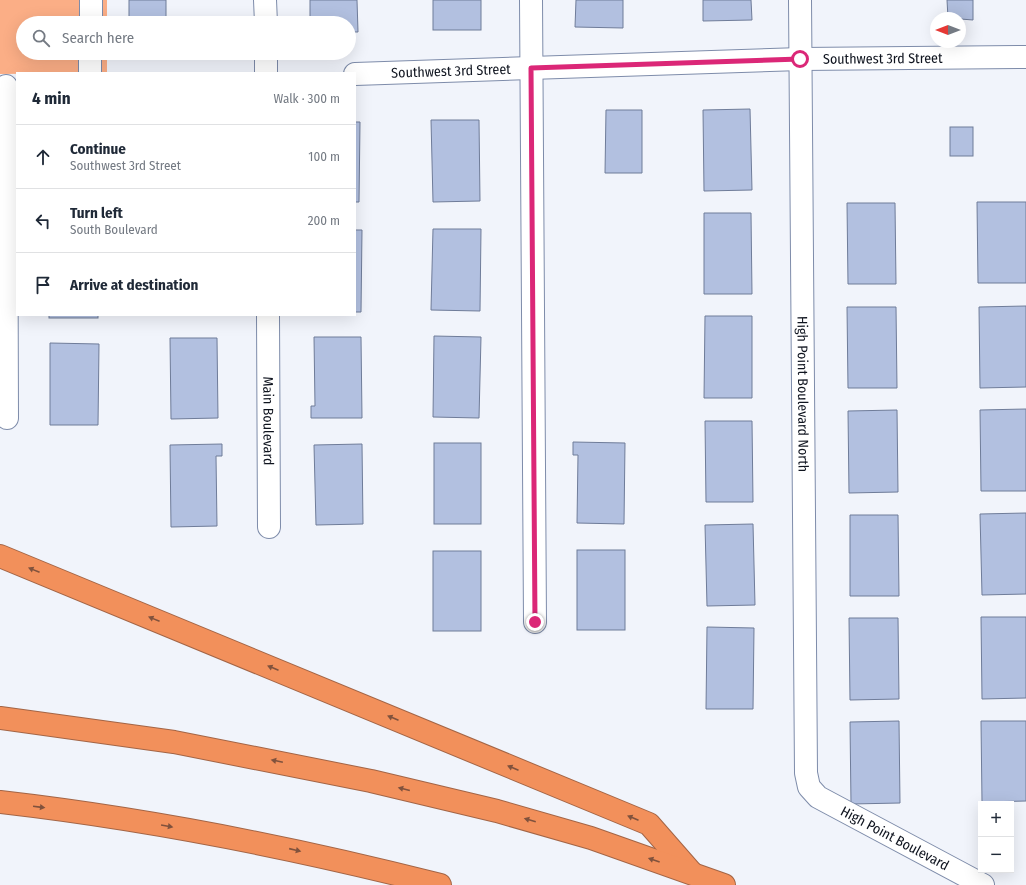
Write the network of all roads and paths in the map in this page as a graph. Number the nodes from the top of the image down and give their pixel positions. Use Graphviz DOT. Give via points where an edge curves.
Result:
graph roads {
  1 [pos="91,0"];
  2 [pos="265,0"];
  3 [pos="531,0"];
  4 [pos="800,0"];
  5 [pos="91,16"];
  6 [pos="266,16"];
  7 [pos="1026,58"];
  8 [pos="800,59"];
  9 [pos="90,60"];
  10 [pos="266,60"];
  11 [pos="531,68"];
  12 [pos="90,72"];
  13 [pos="266,72"];
  14 [pos="356,74"];
  15 [pos="8,86"];
  16 [pos="268,316"];
  17 [pos="7,418"];
  18 [pos="269,527"];
  19 [pos="0,556"];
  20 [pos="535,622"];
  21 [pos="0,718"];
  22 [pos="809,787"];
  23 [pos="0,802"];
  24 [pos="691,872"];
  25 [pos="440,885"];
  26 [pos="724,885"];
  27 [pos="983,885"];
  1 -- 5 [label="street"];
  2 -- 6 [label="street"];
  3 -- 11 [label="street"];
  4 -- 8 [label="street, High Point Boulevard North"];
  7 -- 8 [label="street, Southwest 3rd Street"];
  8 -- 11 [label="street, Southwest 3rd Street"];
  8 -- 22 [label="street, High Point Boulevard North" via="806,774"];
  9 -- 12 [label="street"];
  10 -- 13 [label="street"];
  11 -- 14 [label="street, Southwest 3rd Street"];
  11 -- 20 [label="street"];
  15 -- 17 [label="street"];
  16 -- 18 [label="street, Main Boulevard"];
  24 -- 19 [label="highway, one-way" via="649,824"];
  24 -- 21 [label="highway, one-way" via="591,838 497,811 371,781 174,742"];
  22 -- 27 [label="street, High Point Boulevard" via="818,798"];
  23 -- 25 [label="highway, one-way" via="80,812 212,834 335,859"];
  24 -- 26 [label="highway"];
}
